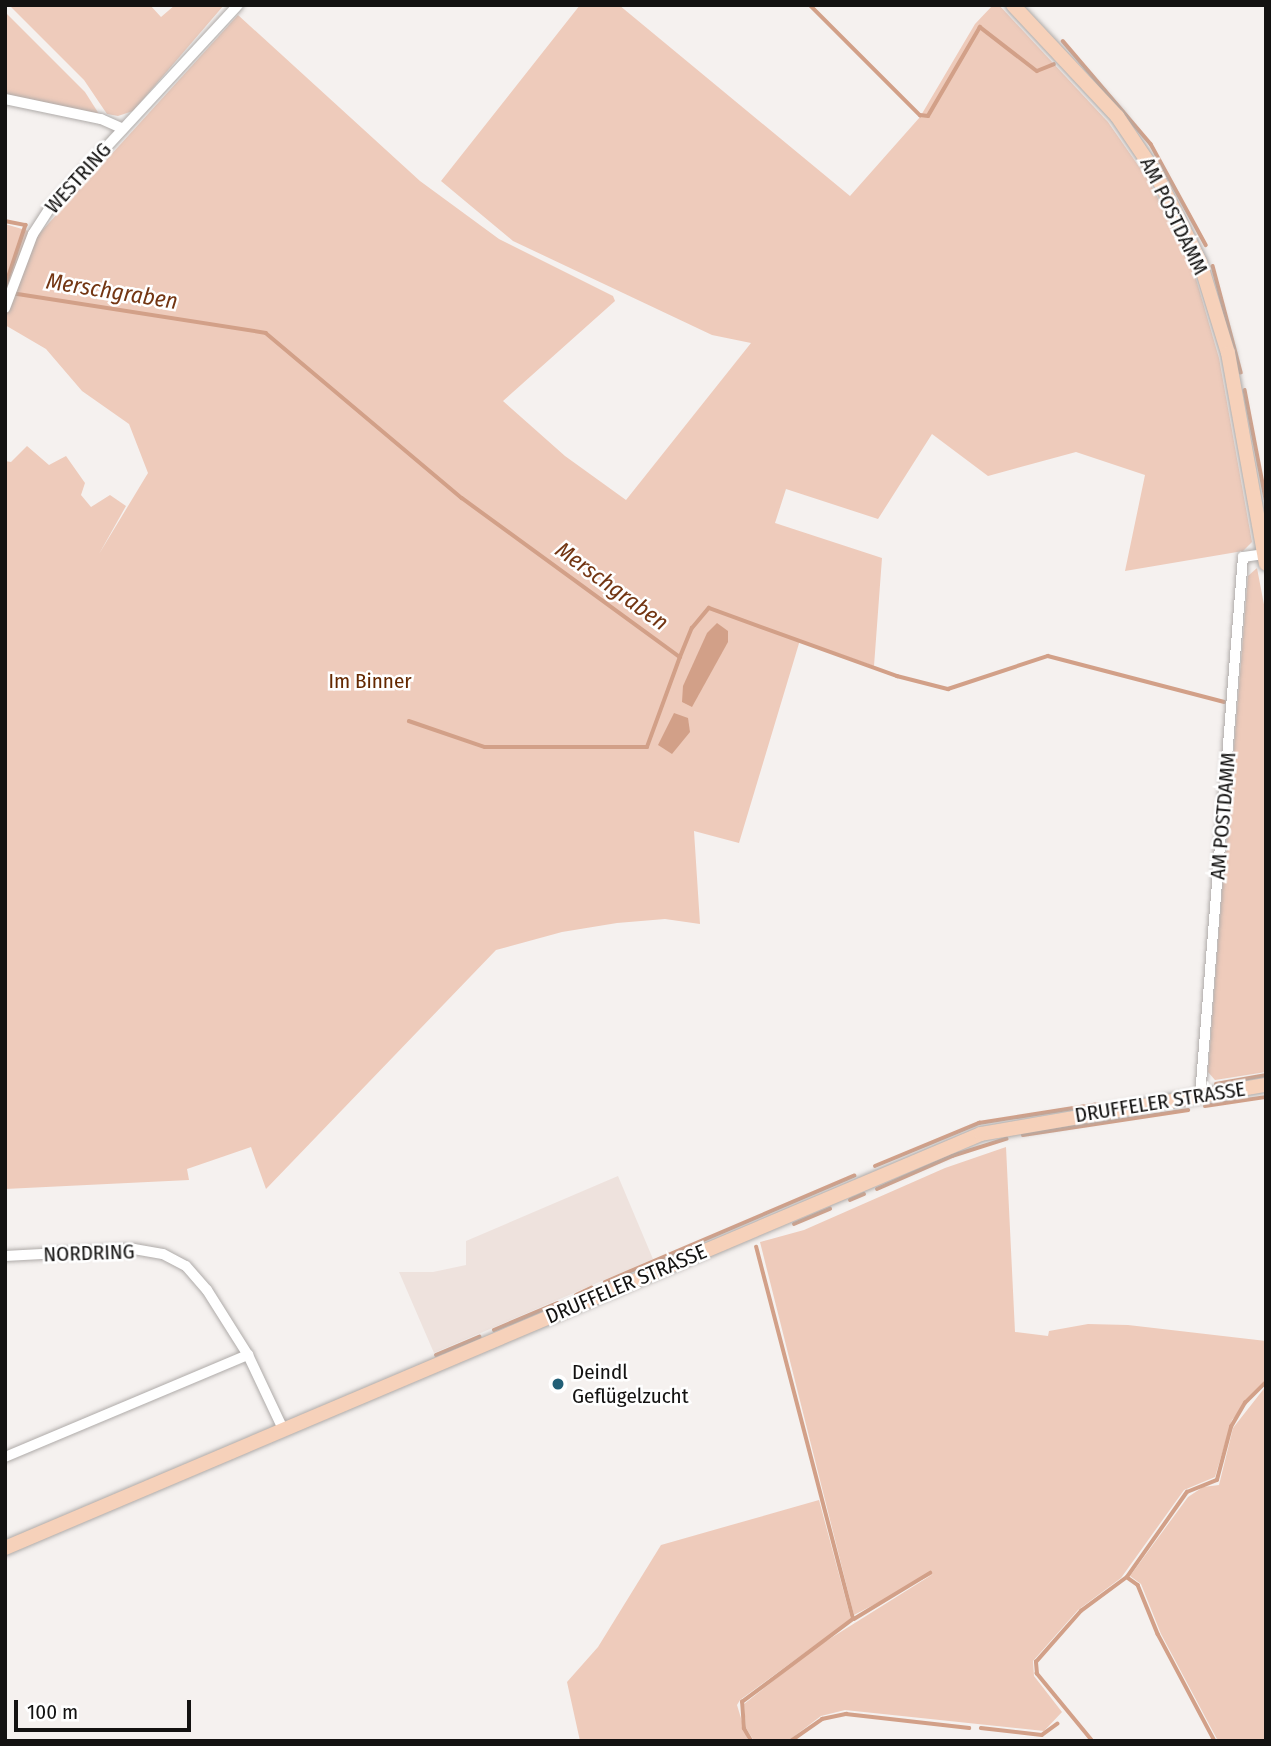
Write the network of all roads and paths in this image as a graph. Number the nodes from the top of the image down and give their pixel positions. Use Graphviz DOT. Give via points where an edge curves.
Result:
graph roads {
  1 [pos="238,5"];
  2 [pos="1013,5"];
  3 [pos="5,99"];
  4 [pos="123,129"];
  5 [pos="5,308"];
  6 [pos="1265,559"];
  7 [pos="1266,1085"];
  8 [pos="1200,1096"];
  9 [pos="5,1256"];
  10 [pos="248,1355"];
  11 [pos="283,1429"];
  12 [pos="5,1457"];
  13 [pos="5,1548"];
  1 -- 4 [label="street, WESTRING"];
  2 -- 6 [label="street, AM POSTDAMM" via="1117,116 1156,174 1200,261 1228,354"];
  3 -- 4 [label="street, WESTRING" via="101,118"];
  4 -- 5 [label="street, WESTRING" via="40,221"];
  6 -- 8 [label="street, AM POSTDAMM" via="1243,557"];
  7 -- 8 [label="street, DRUFFELER STRASSE"];
  8 -- 11 [label="street, DRUFFELER STRASSE" via="981,1134"];
  9 -- 10 [label="street, NORDRING" via="134,1249 163,1254 195,1273"];
  10 -- 11 [label="street, NORDRING"];
  10 -- 12 [label="street"];
  11 -- 13 [label="street, DRUFFELER STRASSE"];
}
